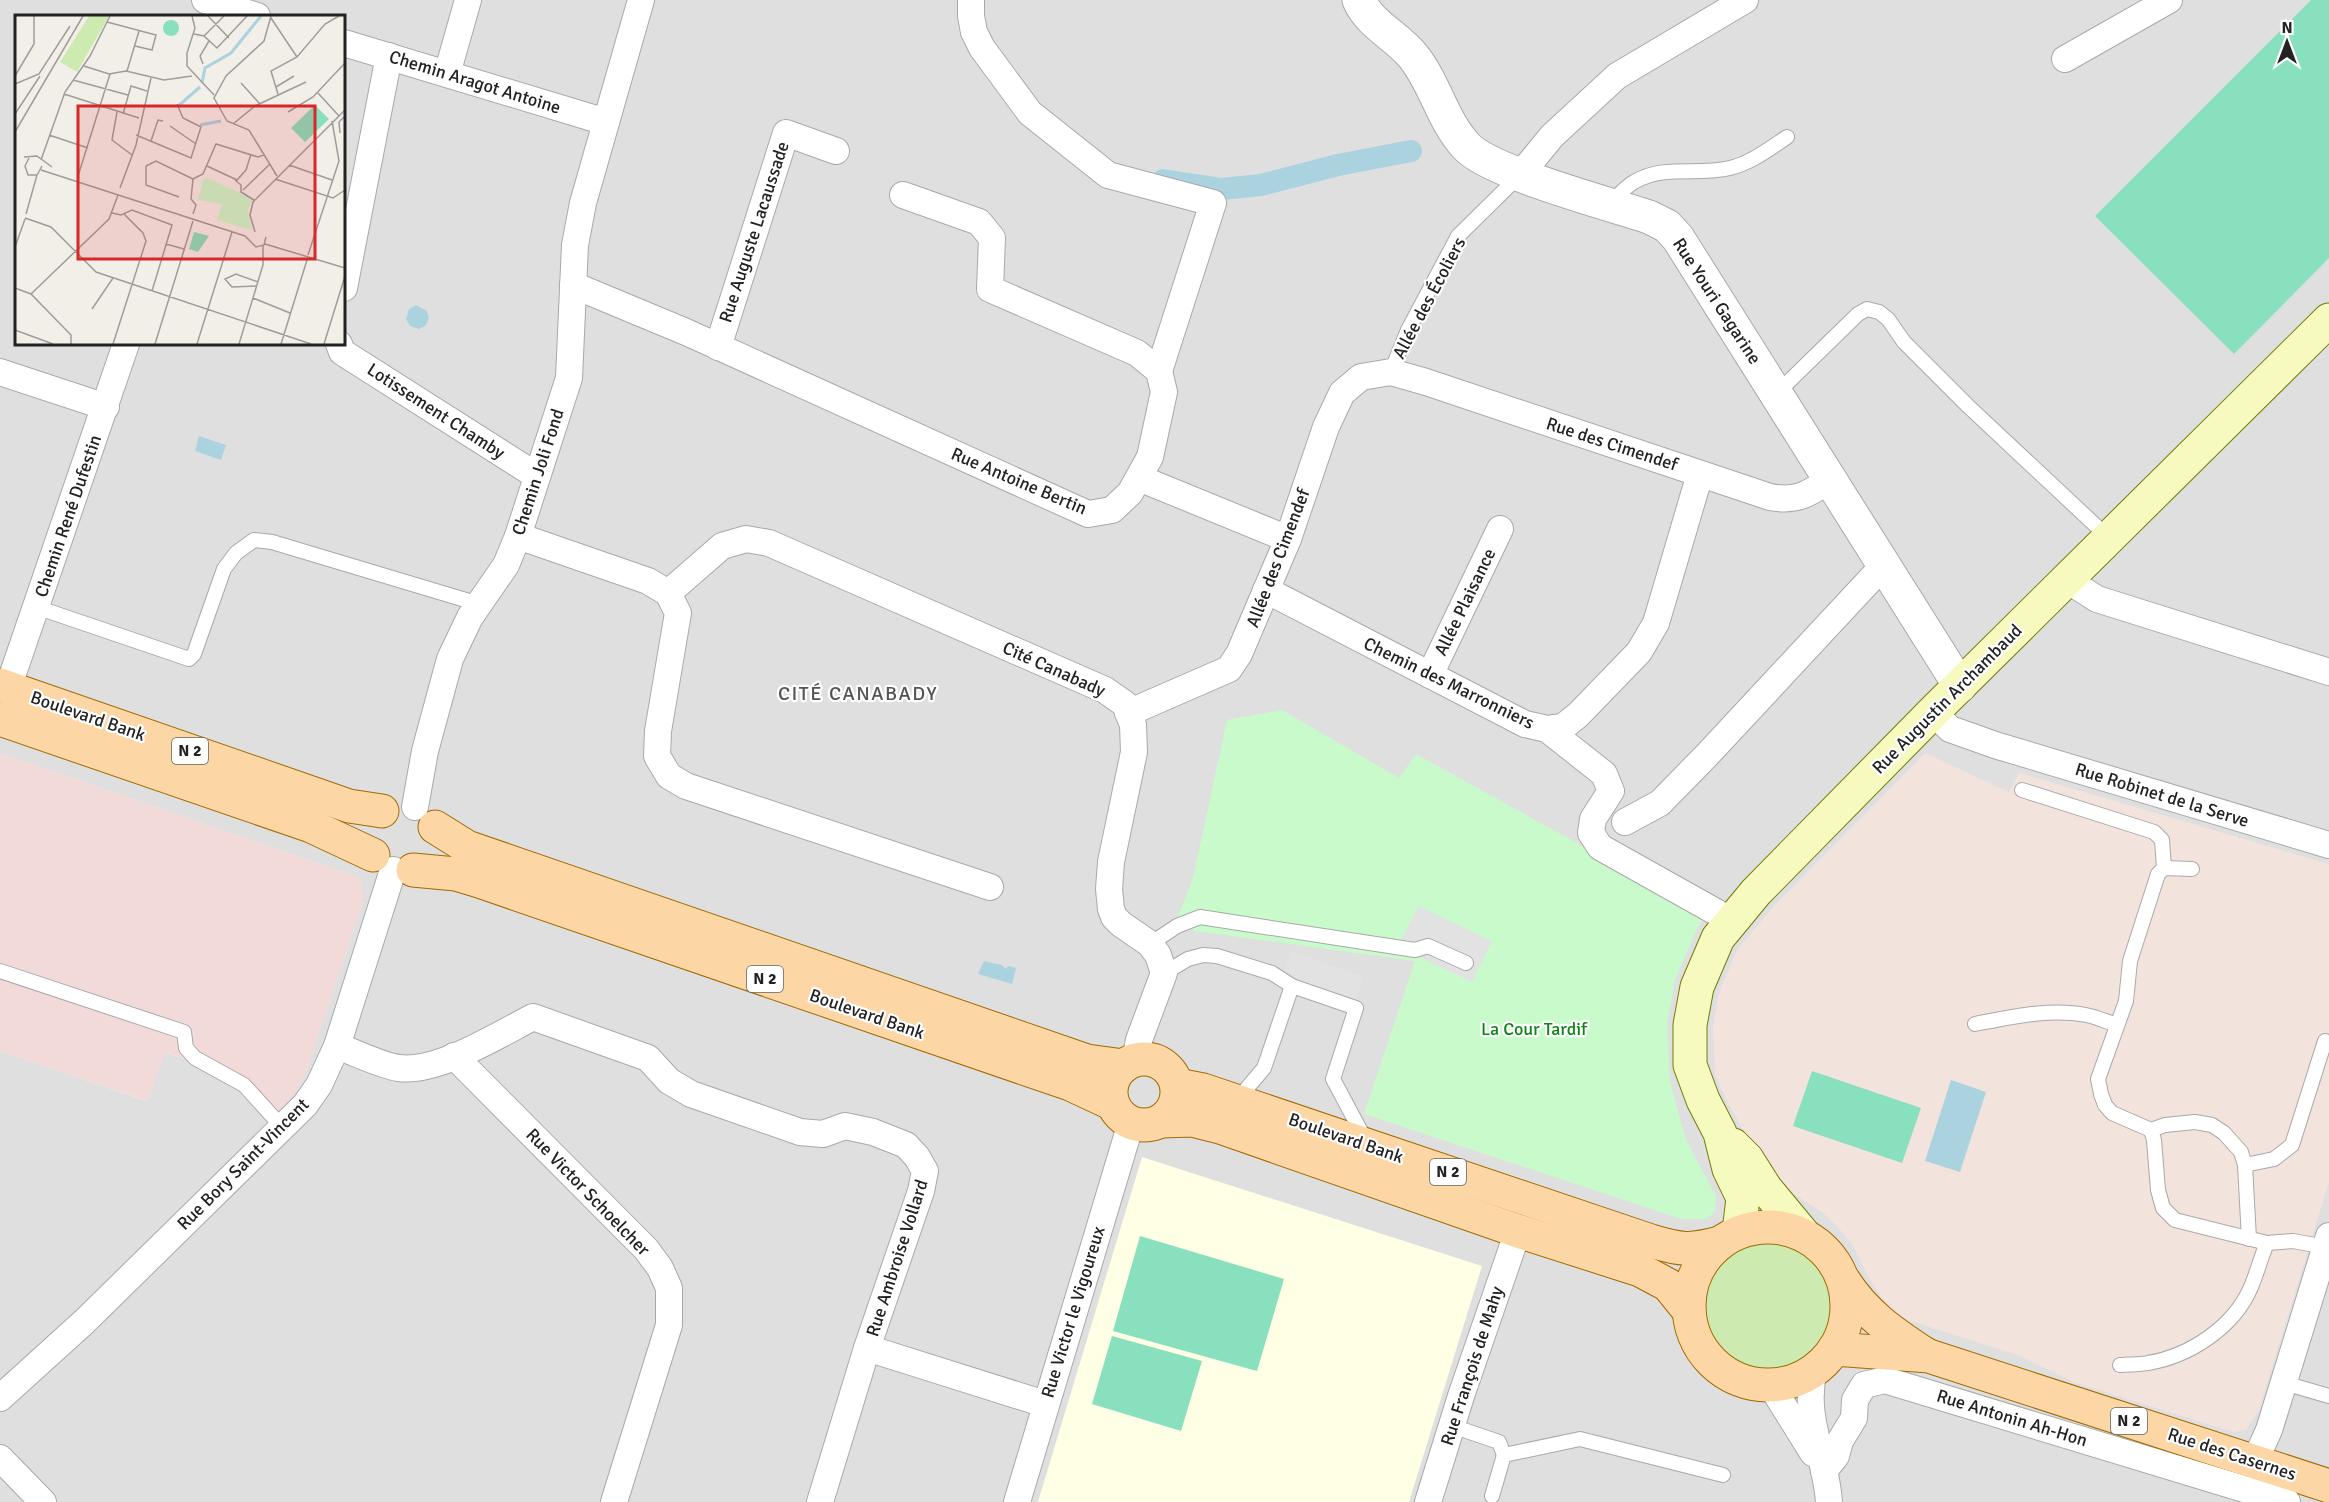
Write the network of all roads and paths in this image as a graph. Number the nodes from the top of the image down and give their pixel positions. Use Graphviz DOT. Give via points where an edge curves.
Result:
graph roads {
  1 [pos="205,0"];
  2 [pos="468,0"];
  3 [pos="641,0"];
  4 [pos="971,0"];
  5 [pos="1359,0"];
  6 [pos="1745,0"];
  7 [pos="2169,0"];
  8 [pos="239,11"];
  9 [pos="345,43"];
  10 [pos="389,56"];
  11 [pos="2065,58"];
  12 [pos="447,74"];
  13 [pos="606,122"];
  14 [pos="1787,137"];
  15 [pos="836,151"];
  16 [pos="1521,175"];
  17 [pos="903,195"];
  18 [pos="1610,204"];
  19 [pos="345,283"];
  20 [pos="573,285"];
  21 [pos="2329,320"];
  22 [pos="126,345"];
  23 [pos="339,345"];
  24 [pos="718,347"];
  25 [pos="1159,371"];
  26 [pos="0,372"];
  27 [pos="1390,372"];
  28 [pos="1776,394"];
  29 [pos="106,407"];
  30 [pos="1700,474"];
  31 [pos="537,476"];
  32 [pos="1139,478"];
  33 [pos="1830,480"];
  34 [pos="1500,529"];
  35 [pos="518,536"];
  36 [pos="2109,538"];
  37 [pos="1288,539"];
  38 [pos="1883,566"];
  39 [pos="2067,579"];
  40 [pos="1266,590"];
  41 [pos="668,593"];
  42 [pos="479,604"];
  43 [pos="36,608"];
  44 [pos="2329,672"];
  45 [pos="1430,675"];
  46 [pos="1960,686"];
  47 [pos="4,687"];
  48 [pos="1933,712"];
  49 [pos="1128,713"];
  50 [pos="0,719"];
  51 [pos="1547,729"];
  52 [pos="2022,790"];
  53 [pos="382,811"];
  54 [pos="425,817"];
  55 [pos="1625,822"];
  56 [pos="2329,845"];
  57 [pos="393,865"];
  58 [pos="2164,868"];
  59 [pos="2192,869"];
  60 [pos="990,887"];
  61 [pos="1732,921"];
  62 [pos="1150,944"];
  63 [pos="1466,963"];
  64 [pos="0,971"];
  65 [pos="1164,973"];
  66 [pos="1292,986"];
  67 [pos="1975,1024"];
  68 [pos="2117,1025"];
  69 [pos="2325,1041"];
  70 [pos="337,1046"];
  71 [pos="454,1056"];
  72 [pos="1130,1063"];
  73 [pos="1177,1085"];
  74 [pos="1236,1101"];
  75 [pos="1135,1116"];
  76 [pos="283,1128"];
  77 [pos="2151,1130"];
  78 [pos="1720,1134"];
  79 [pos="1369,1145"];
  80 [pos="2245,1165"];
  81 [pos="1518,1231"];
  82 [pos="1805,1236"];
  83 [pos="1729,1238"];
  84 [pos="2249,1239"];
  85 [pos="2327,1242"];
  86 [pos="2267,1243"];
  87 [pos="1844,1281"];
  88 [pos="1689,1311"];
  89 [pos="867,1348"];
  90 [pos="1929,1356"];
  91 [pos="1824,1360"];
  92 [pos="2120,1365"];
  93 [pos="2284,1383"];
  94 [pos="1770,1384"];
  95 [pos="2329,1396"];
  96 [pos="0,1398"];
  97 [pos="1046,1404"];
  98 [pos="1452,1426"];
  99 [pos="1504,1455"];
  100 [pos="0,1458"];
  101 [pos="2255,1461"];
  102 [pos="1824,1471"];
  103 [pos="1723,1475"];
  104 [pos="2329,1486"];
  105 [pos="1492,1496"];
  106 [pos="43,1502"];
  107 [pos="614,1502"];
  108 [pos="820,1502"];
  109 [pos="1017,1502"];
  110 [pos="1428,1502"];
  111 [pos="1828,1502"];
  112 [pos="2287,1502"];
  1 -- 8 [label="street"];
  2 -- 12 [label="street"];
  3 -- 13 [label="street, Chemin Joli Fond"];
  4 -- 25 [label="street" via="970,15 982,48 1030,113 1108,175 1213,203"];
  5 -- 16 [label="street, Rue Youri Gagarine" via="1413,55 1467,148 1480,158"];
  6 -- 16 [label="street" via="1617,76 1552,136"];
  7 -- 11 [label="street"];
  9 -- 10 [label="street, Chemin Aragot Antoine"];
  10 -- 12 [label="street, Chemin Aragot Antoine"];
  10 -- 19 [label="street"];
  12 -- 13 [label="street, Chemin Aragot Antoine"];
  13 -- 20 [label="street, Chemin Joli Fond" via="583,203"];
  14 -- 18 [label="lane" via="1758,157 1731,168 1669,170 1634,182"];
  15 -- 24 [label="street, Rue Auguste Lacaussade" via="786,133"];
  16 -- 18 [label="street, Rue Youri Gagarine"];
  16 -- 27 [label="lane, Allée des Écoliers" via="1458,236"];
  17 -- 25 [label="street" via="979,222 992,238 990,289 1137,353"];
  18 -- 28 [label="street, Rue Youri Gagarine" via="1667,226 1678,238"];
  20 -- 24 [label="street, Rue Antoine Bertin"];
  20 -- 31 [label="street, Chemin Joli Fond" via="569,378"];
  21 -- 36 [label="main road, Rue Augustin Archambaud"];
  22 -- 29 [label="street, Chemin René Dufestin"];
  23 -- 31 [label="street, Lotissement Chamby" via="342,352"];
  24 -- 32 [label="street, Rue Antoine Bertin" via="1088,514 1112,510"];
  25 -- 32 [label="street, Rue Antoine Bertin" via="1164,392 1150,457"];
  26 -- 29 [label="street"];
  27 -- 30 [label="street, Rue des Cimendef"];
  27 -- 37 [label="street, Allée des Cimendef" via="1361,377 1342,393 1326,427"];
  28 -- 33 [label="street, Rue Youri Gagarine"];
  28 -- 36 [label="lane" via="1858,314 1867,309 1879,312 1968,406"];
  29 -- 43 [label="street, Chemin René Dufestin"];
  30 -- 33 [label="street, Rue des Cimendef" via="1786,500 1803,497"];
  30 -- 51 [label="street, Chemin des Marronniers" via="1656,623 1639,652 1578,715 1563,727"];
  31 -- 35 [label="street, Chemin Joli Fond"];
  32 -- 37 [label="street"];
  33 -- 38 [label="street, Rue Youri Gagarine"];
  34 -- 45 [label="street, Allée Plaisance"];
  35 -- 41 [label="street" via="648,581"];
  35 -- 42 [label="street, Chemin Joli Fond" via="506,565"];
  36 -- 39 [label="main road, Rue Augustin Archambaud"];
  37 -- 40 [label="street, Allée des Cimendef"];
  38 -- 46 [label="street, Rue Youri Gagarine"];
  38 -- 55 [label="street" via="1660,803"];
  39 -- 44 [label="street" via="2097,599"];
  39 -- 46 [label="main road, Rue Augustin Archambaud"];
  40 -- 45 [label="street, Chemin des Marronniers"];
  40 -- 49 [label="street, Allée des Cimendef" via="1229,669"];
  41 -- 49 [label="street, Cité Canabady" via="722,546 746,539 769,543 1104,690 1125,704"];
  41 -- 60 [label="street" via="678,613 657,756 669,776 686,786"];
  42 -- 43 [label="lane" via="272,542 254,540 236,553 224,570 194,654 187,660"];
  42 -- 54 [label="street, Chemin Joli Fond" via="450,659 425,751"];
  43 -- 47 [label="street, Chemin René Dufestin"];
  45 -- 51 [label="street, Chemin des Marronniers" via="1525,724"];
  46 -- 48 [label="main road, Rue Augustin Archambaud"];
  47 -- 53 [label="main road, Boulevard Bank / N 2" via="349,806"];
  48 -- 56 [label="street, Rue Robinet de la Serve" via="1950,729 1995,745"];
  48 -- 61 [label="main road, Rue Augustin Archambaud"];
  49 -- 62 [label="street" via="1133,725 1134,752 1111,861 1110,899 1114,917"];
  50 -- 57 [label="main road, Boulevard Bank / N 2" via="310,826"];
  51 -- 61 [label="street" via="1604,774 1611,791 1593,819 1591,833 1600,847"];
  52 -- 58 [label="lane" via="2154,832 2162,840"];
  53 -- 54 [label="main road, N 2" via="404,805"];
  53 -- 57 [label="main road" via="369,836"];
  54 -- 57 [label="main road" via="436,838 430,858 422,866"];
  54 -- 72 [label="main road, Boulevard Bank / N 2" via="467,847 1087,1061"];
  57 -- 70 [label="street, Rue Bory Saint-Vincent"];
  57 -- 75 [label="main road, Boulevard Bank / N 2" via="479,881 1070,1084"];
  58 -- 59 [label="lane"];
  58 -- 68 [label="lane" via="2158,874 2130,961 2126,1000"];
  61 -- 78 [label="main road, Rue Augustin Archambaud" via="1718,938 1697,987 1690,1025 1690,1065"];
  62 -- 63 [label="lane" via="1177,926 1200,917 1415,950 1428,946"];
  62 -- 65 [label="street"];
  64 -- 76 [label="lane" via="184,1032 186,1048 195,1058 244,1085"];
  65 -- 66 [label="lane" via="1188,959 1217,956 1272,973"];
  65 -- 72 [label="street"];
  66 -- 74 [label="lane" via="1264,1068"];
  66 -- 79 [label="lane" via="1356,1008 1334,1079"];
  67 -- 68 [label="lane" via="2063,1012"];
  68 -- 77 [label="lane" via="2098,1079 2101,1094 2112,1113"];
  69 -- 80 [label="lane" via="2292,1145 2274,1159"];
  70 -- 71 [label="street" via="398,1068 428,1066"];
  70 -- 76 [label="street, Rue Bory Saint-Vincent" via="306,1105"];
  71 -- 89 [label="street, Rue Ambroise Vollard" via="533,1017 648,1058 669,1081 691,1094 800,1132 822,1134 845,1126 906,1145 925,1172"];
  71 -- 107 [label="street, Rue Victor Schoelcher" via="646,1249 669,1288 669,1325"];
  72 -- 73 [label="main road, N 2" via="1156,1061 1166,1066"];
  72 -- 75 [label="main road" via="1116,1073 1111,1094"];
  73 -- 74 [label="main road, Boulevard Bank / N 2"];
  73 -- 75 [label="main road" via="1178,1095 1170,1114"];
  74 -- 79 [label="main road, Boulevard Bank / N 2"];
  75 -- 81 [label="main road, Boulevard Bank / N 2" via="1192,1120 1220,1127"];
  75 -- 97 [label="street, Rue Victor le Vigoureux"];
  76 -- 96 [label="street, Rue Bory Saint-Vincent"];
  77 -- 80 [label="lane" via="2182,1122 2212,1125 2233,1142"];
  77 -- 84 [label="lane" via="2163,1208 2175,1220"];
  78 -- 82 [label="main road, Rue Augustin Archambaud" via="1747,1159"];
  78 -- 83 [label="main road, Rue Augustin Archambaud" via="1729,1169 1743,1198"];
  79 -- 83 [label="main road, Boulevard Bank / N 2" via="1676,1248 1693,1250"];
  80 -- 84 [label="lane"];
  81 -- 88 [label="main road, Boulevard Bank / N 2" via="1655,1276 1668,1285"];
  81 -- 98 [label="street, Rue François de Mahy"];
  82 -- 83 [label="main road, N 2" via="1783,1228 1760,1227"];
  82 -- 87 [label="main road, N 2" via="1822,1247"];
  83 -- 88 [label="main road, N 2" via="1706,1257 1696,1273"];
  84 -- 86 [label="lane"];
  85 -- 86 [label="lane"];
  85 -- 93 [label="street"];
  86 -- 92 [label="lane" via="2251,1287 2213,1335 2201,1344 2148,1364"];
  87 -- 90 [label="main road, N 2" via="1856,1300 1878,1321"];
  87 -- 91 [label="main road, N 2" via="1848,1304 1844,1328"];
  88 -- 94 [label="main road, N 2" via="1693,1330 1715,1364 1750,1382"];
  89 -- 97 [label="street"];
  89 -- 108 [label="street, Rue Ambroise Vollard"];
  90 -- 91 [label="main road, N 2"];
  90 -- 101 [label="main road, Rue des Casernes / N 2"];
  91 -- 94 [label="main road, N 2" via="1793,1380"];
  91 -- 102 [label="street" via="1809,1388"];
  93 -- 95 [label="lane"];
  93 -- 101 [label="street"];
  94 -- 102 [label="street"];
  97 -- 109 [label="street, Rue Victor le Vigoureux"];
  98 -- 99 [label="lane" via="1499,1442"];
  98 -- 110 [label="street, Rue François de Mahy"];
  99 -- 103 [label="lane" via="1580,1439"];
  99 -- 105 [label="lane"];
  100 -- 106 [label="street"];
  101 -- 104 [label="main road, Rue des Casernes / N 2"];
  102 -- 111 [label="street"];
  102 -- 112 [label="street, Rue Antonin Ah-Hon" via="1836,1456 1854,1418 1855,1400 1864,1385 1885,1380"];
}
